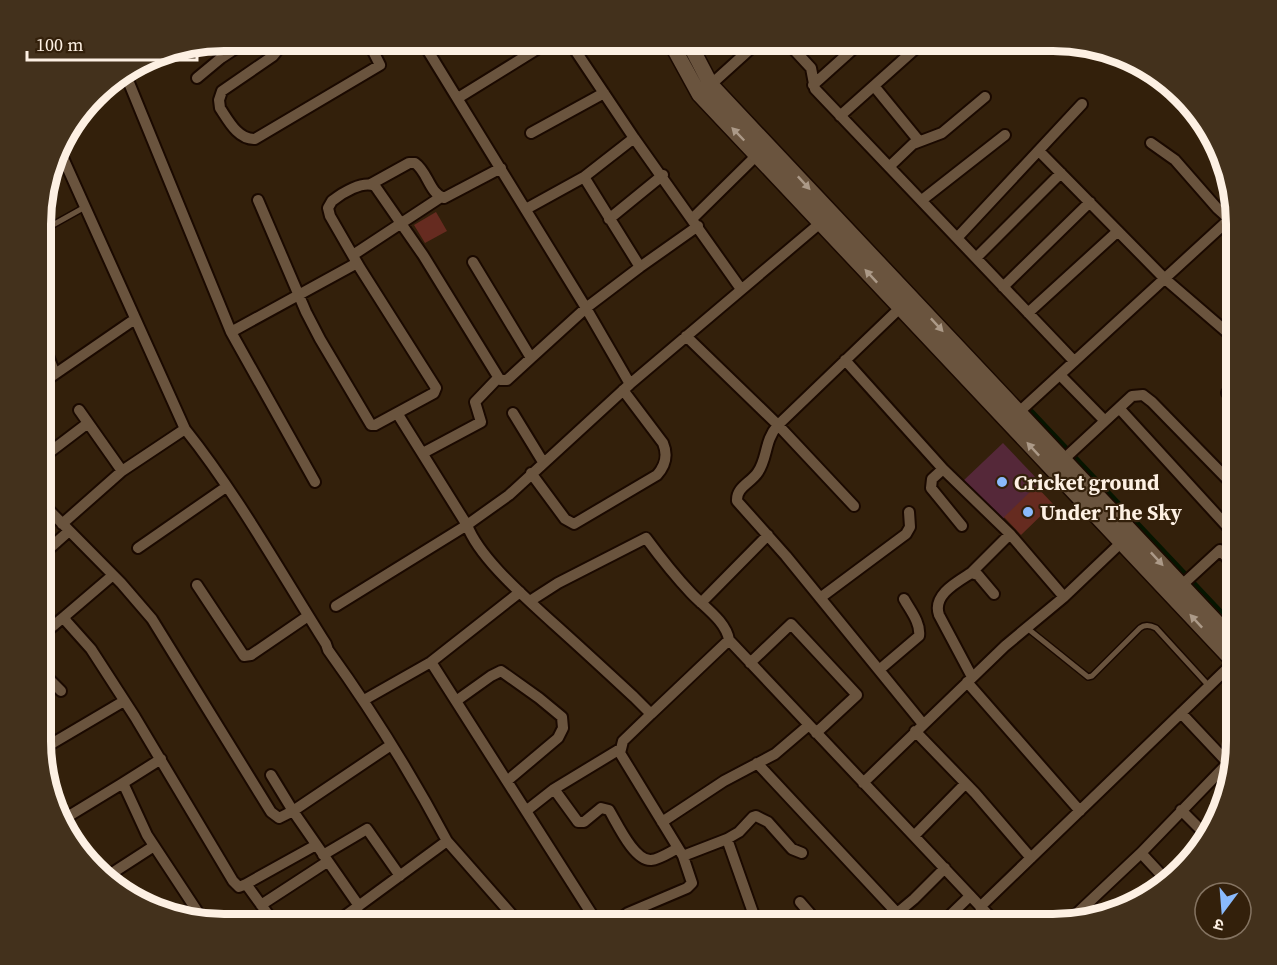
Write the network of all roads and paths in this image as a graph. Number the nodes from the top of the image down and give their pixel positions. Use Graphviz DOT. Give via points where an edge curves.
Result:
graph roads {
  1 [pos="233,51"];
  2 [pos="277,51"];
  3 [pos="373,51"];
  4 [pos="434,51"];
  5 [pos="534,51"];
  6 [pos="576,51"];
  7 [pos="677,51"];
  8 [pos="692,51"];
  9 [pos="748,51"];
  10 [pos="795,51"];
  11 [pos="851,51"];
  12 [pos="913,51"];
  13 [pos="197,78"];
  14 [pos="128,80"];
  15 [pos="813,85"];
  16 [pos="874,86"];
  17 [pos="705,89"];
  18 [pos="604,93"];
  19 [pos="986,97"];
  20 [pos="458,98"];
  21 [pos="1082,104"];
  22 [pos="840,116"];
  23 [pos="531,133"];
  24 [pos="1005,135"];
  25 [pos="634,138"];
  26 [pos="919,141"];
  27 [pos="1151,143"];
  28 [pos="1040,152"];
  29 [pos="757,155"];
  30 [pos="64,160"];
  31 [pos="890,166"];
  32 [pos="501,168"];
  33 [pos="1061,173"];
  34 [pos="663,175"];
  35 [pos="584,177"];
  36 [pos="371,184"];
  37 [pos="441,197"];
  38 [pos="258,200"];
  39 [pos="922,200"];
  40 [pos="1090,202"];
  41 [pos="85,206"];
  42 [pos="526,209"];
  43 [pos="1226,214"];
  44 [pos="827,218"];
  45 [pos="609,219"];
  46 [pos="695,222"];
  47 [pos="402,225"];
  48 [pos="51,226"];
  49 [pos="1226,226"];
  50 [pos="1118,231"];
  51 [pos="957,238"];
  52 [pos="976,258"];
  53 [pos="355,259"];
  54 [pos="473,262"];
  55 [pos="640,267"];
  56 [pos="1164,278"];
  57 [pos="1003,286"];
  58 [pos="741,289"];
  59 [pos="298,294"];
  60 [pos="586,308"];
  61 [pos="901,308"];
  62 [pos="1028,313"];
  63 [pos="135,319"];
  64 [pos="1226,331"];
  65 [pos="231,332"];
  66 [pos="686,336"];
  67 [pos="531,358"];
  68 [pos="845,360"];
  69 [pos="1074,361"];
  70 [pos="51,364"];
  71 [pos="55,374"];
  72 [pos="1060,375"];
  73 [pos="51,377"];
  74 [pos="498,378"];
  75 [pos="626,387"];
  76 [pos="1119,408"];
  77 [pos="78,410"];
  78 [pos="513,412"];
  79 [pos="1019,412"];
  80 [pos="398,413"];
  81 [pos="1105,421"];
  82 [pos="88,423"];
  83 [pos="778,425"];
  84 [pos="185,429"];
  85 [pos="51,451"];
  86 [pos="423,453"];
  87 [pos="1064,459"];
  88 [pos="543,462"];
  89 [pos="943,469"];
  90 [pos="122,471"];
  91 [pos="531,473"];
  92 [pos="1226,478"];
  93 [pos="315,482"];
  94 [pos="226,487"];
  95 [pos="854,506"];
  96 [pos="51,512"];
  97 [pos="909,512"];
  98 [pos="1226,523"];
  99 [pos="467,525"];
  100 [pos="962,526"];
  101 [pos="66,528"];
  102 [pos="1010,534"];
  103 [pos="768,536"];
  104 [pos="1127,538"];
  105 [pos="1226,544"];
  106 [pos="51,545"];
  107 [pos="138,548"];
  108 [pos="1220,550"];
  109 [pos="1226,557"];
  110 [pos="971,573"];
  111 [pos="113,575"];
  112 [pos="197,585"];
  113 [pos="1182,585"];
  114 [pos="520,592"];
  115 [pos="994,594"];
  116 [pos="1064,597"];
  117 [pos="820,598"];
  118 [pos="904,599"];
  119 [pos="530,601"];
  120 [pos="701,603"];
  121 [pos="336,606"];
  122 [pos="65,616"];
  123 [pos="308,616"];
  124 [pos="51,628"];
  125 [pos="1027,628"];
  126 [pos="1226,632"];
  127 [pos="729,640"];
  128 [pos="1226,653"];
  129 [pos="431,662"];
  130 [pos="750,663"];
  131 [pos="879,670"];
  132 [pos="1226,671"];
  133 [pos="51,680"];
  134 [pos="969,680"];
  135 [pos="1209,686"];
  136 [pos="61,691"];
  137 [pos="364,700"];
  138 [pos="124,701"];
  139 [pos="456,701"];
  140 [pos="1181,713"];
  141 [pos="651,714"];
  142 [pos="919,728"];
  143 [pos="813,729"];
  144 [pos="51,744"];
  145 [pos="391,745"];
  146 [pos="620,749"];
  147 [pos="161,759"];
  148 [pos="1225,760"];
  149 [pos="757,763"];
  150 [pos="1223,771"];
  151 [pos="271,776"];
  152 [pos="507,781"];
  153 [pos="123,783"];
  154 [pos="863,783"];
  155 [pos="966,784"];
  156 [pos="554,789"];
  157 [pos="526,810"];
  158 [pos="1181,810"];
  159 [pos="293,811"];
  160 [pos="1080,811"];
  161 [pos="68,816"];
  162 [pos="662,822"];
  163 [pos="1201,830"];
  164 [pos="914,836"];
  165 [pos="727,839"];
  166 [pos="447,842"];
  167 [pos="316,845"];
  168 [pos="154,846"];
  169 [pos="680,852"];
  170 [pos="802,853"];
  171 [pos="1140,853"];
  172 [pos="1031,858"];
  173 [pos="325,859"];
  174 [pos="945,868"];
  175 [pos="112,873"];
  176 [pos="1161,875"];
  177 [pos="400,876"];
  178 [pos="246,884"];
  179 [pos="970,896"];
  180 [pos="800,902"];
  181 [pos="261,905"];
  182 [pos="359,906"];
  183 [pos="980,907"];
  184 [pos="198,912"];
  185 [pos="897,913"];
  186 [pos="1078,913"];
  187 [pos="268,914"];
  188 [pos="348,914"];
  189 [pos="508,914"];
  190 [pos="592,914"];
  191 [pos="627,914"];
  192 [pos="753,914"];
  193 [pos="810,914"];
  194 [pos="951,914"];
  195 [pos="987,914"];
  1 -- 13 [label="street"];
  2 -- 3 [label="street" via="220,95 220,108 248,140 380,65"];
  4 -- 20 [label="street"];
  5 -- 20 [label="street"];
  6 -- 18 [label="street"];
  7 -- 17 [label="street"];
  8 -- 17 [label="street"];
  9 -- 17 [label="street"];
  10 -- 15 [label="street" via="811,68"];
  11 -- 15 [label="street"];
  12 -- 16 [label="street"];
  14 -- 65 [label="street"];
  15 -- 22 [label="street"];
  16 -- 22 [label="street"];
  16 -- 26 [label="street"];
  29 -- 17 [label="street, one-way"];
  17 -- 44 [label="street, one-way"];
  18 -- 23 [label="street"];
  18 -- 25 [label="street"];
  19 -- 26 [label="street" via="942,133"];
  20 -- 32 [label="street"];
  21 -- 28 [label="street"];
  22 -- 31 [label="street"];
  24 -- 39 [label="street"];
  25 -- 34 [label="street"];
  25 -- 35 [label="street"];
  26 -- 31 [label="street"];
  27 -- 43 [label="street" via="1174,160"];
  28 -- 33 [label="street"];
  28 -- 51 [label="street"];
  29 -- 44 [label="street"];
  29 -- 46 [label="street"];
  30 -- 41 [label="street"];
  31 -- 39 [label="street"];
  32 -- 37 [label="street" via="448,197"];
  32 -- 42 [label="street"];
  33 -- 40 [label="street"];
  33 -- 52 [label="street"];
  34 -- 45 [label="street"];
  34 -- 46 [label="street"];
  35 -- 42 [label="street"];
  35 -- 45 [label="street"];
  36 -- 37 [label="street" via="415,163"];
  36 -- 47 [label="street"];
  36 -- 53 [label="street" via="337,196 328,208"];
  37 -- 47 [label="street"];
  38 -- 59 [label="street"];
  39 -- 51 [label="street"];
  40 -- 50 [label="street"];
  40 -- 57 [label="street"];
  41 -- 48 [label="lane"];
  41 -- 63 [label="street"];
  42 -- 60 [label="street"];
  44 -- 58 [label="street"];
  61 -- 44 [label="street, one-way"];
  44 -- 79 [label="street, one-way"];
  45 -- 55 [label="street"];
  46 -- 55 [label="street"];
  46 -- 58 [label="street"];
  47 -- 53 [label="street"];
  47 -- 74 [label="street"];
  49 -- 56 [label="street"];
  50 -- 56 [label="street"];
  50 -- 62 [label="street"];
  51 -- 52 [label="street"];
  52 -- 57 [label="street"];
  53 -- 59 [label="street"];
  53 -- 80 [label="street" via="436,388 434,393"];
  54 -- 67 [label="street"];
  55 -- 60 [label="street"];
  56 -- 64 [label="street"];
  56 -- 69 [label="street"];
  57 -- 62 [label="street"];
  58 -- 66 [label="street"];
  59 -- 65 [label="street"];
  59 -- 80 [label="street" via="369,424 375,425"];
  60 -- 67 [label="street"];
  60 -- 75 [label="street"];
  61 -- 68 [label="street"];
  104 -- 61 [label="street, one-way"];
  62 -- 69 [label="street"];
  63 -- 71 [label="street"];
  63 -- 84 [label="street"];
  65 -- 93 [label="street"];
  66 -- 75 [label="street"];
  66 -- 83 [label="street"];
  67 -- 74 [label="street" via="507,380"];
  68 -- 83 [label="street"];
  68 -- 89 [label="street"];
  69 -- 72 [label="street"];
  70 -- 71 [label="street"];
  71 -- 73 [label="street"];
  72 -- 79 [label="street"];
  72 -- 81 [label="street"];
  74 -- 86 [label="street" via="475,402 481,422"];
  75 -- 88 [label="street"];
  75 -- 91 [label="street" via="666,451 663,469 657,475 574,524 565,519"];
  76 -- 81 [label="street"];
  76 -- 92 [label="street" via="1132,396 1148,398"];
  76 -- 98 [label="street"];
  77 -- 82 [label="street"];
  78 -- 88 [label="street"];
  79 -- 87 [label="street"];
  80 -- 86 [label="street"];
  81 -- 87 [label="street"];
  82 -- 85 [label="street"];
  82 -- 90 [label="street"];
  83 -- 95 [label="street"];
  83 -- 103 [label="street" via="768,439 758,472 736,497"];
  84 -- 90 [label="street"];
  84 -- 94 [label="street"];
  86 -- 99 [label="street"];
  87 -- 104 [label="street"];
  88 -- 91 [label="street"];
  89 -- 100 [label="street" via="932,479 932,488"];
  89 -- 102 [label="street"];
  90 -- 101 [label="street"];
  91 -- 99 [label="street" via="509,495"];
  94 -- 107 [label="street"];
  94 -- 123 [label="street"];
  96 -- 101 [label="street"];
  97 -- 117 [label="street" via="910,527 906,534"];
  99 -- 114 [label="street" via="477,544"];
  99 -- 121 [label="street"];
  101 -- 106 [label="street"];
  101 -- 111 [label="street"];
  102 -- 110 [label="street"];
  102 -- 116 [label="street"];
  103 -- 117 [label="street"];
  103 -- 120 [label="street"];
  104 -- 113 [label="street, one-way"];
  104 -- 116 [label="street"];
  128 -- 104 [label="street, one-way"];
  105 -- 108 [label="street"];
  108 -- 109 [label="street"];
  108 -- 113 [label="street"];
  110 -- 115 [label="street" via="978,575"];
  110 -- 134 [label="street" via="946,592 937,606"];
  111 -- 122 [label="street"];
  111 -- 159 [label="street" via="152,619 273,815 279,818"];
  112 -- 123 [label="street" via="244,656"];
  113 -- 126 [label="street"];
  114 -- 119 [label="street"];
  114 -- 129 [label="street"];
  116 -- 125 [label="street"];
  117 -- 131 [label="street"];
  118 -- 131 [label="street" via="917,623 919,636"];
  119 -- 120 [label="street" via="646,538"];
  119 -- 141 [label="street"];
  120 -- 127 [label="street" via="720,622"];
  122 -- 124 [label="street"];
  122 -- 138 [label="street"];
  123 -- 137 [label="street"];
  125 -- 134 [label="street"];
  125 -- 135 [label="lane" via="1088,677 1140,628 1151,626"];
  127 -- 130 [label="street"];
  127 -- 141 [label="street"];
  129 -- 137 [label="street"];
  129 -- 139 [label="street"];
  130 -- 143 [label="street"];
  130 -- 143 [label="street" via="791,624 858,695"];
  131 -- 142 [label="street"];
  132 -- 135 [label="street"];
  133 -- 136 [label="street"];
  134 -- 142 [label="street"];
  134 -- 160 [label="street"];
  135 -- 140 [label="street"];
  137 -- 145 [label="street"];
  138 -- 144 [label="street"];
  138 -- 147 [label="street"];
  139 -- 152 [label="street"];
  139 -- 152 [label="street" via="501,671 562,717 563,728 558,738"];
  140 -- 148 [label="street"];
  140 -- 160 [label="street"];
  141 -- 146 [label="street" via="623,741"];
  142 -- 154 [label="street"];
  142 -- 155 [label="street"];
  143 -- 149 [label="street"];
  143 -- 154 [label="street"];
  145 -- 159 [label="street"];
  145 -- 166 [label="street"];
  146 -- 156 [label="street"];
  146 -- 162 [label="street"];
  147 -- 153 [label="street"];
  147 -- 178 [label="street" via="233,882 239,887"];
  149 -- 162 [label="street"];
  149 -- 185 [label="street"];
  150 -- 158 [label="street"];
  151 -- 159 [label="street"];
  152 -- 157 [label="street"];
  153 -- 161 [label="street"];
  153 -- 168 [label="street"];
  154 -- 164 [label="street"];
  155 -- 164 [label="street"];
  155 -- 172 [label="street"];
  156 -- 157 [label="street"];
  156 -- 169 [label="street" via="578,822 584,822 601,808 609,810 642,858 655,859"];
  157 -- 190 [label="street"];
  158 -- 163 [label="street"];
  158 -- 171 [label="street"];
  159 -- 167 [label="street"];
  160 -- 172 [label="street"];
  162 -- 169 [label="street"];
  164 -- 174 [label="street"];
  165 -- 169 [label="street"];
  165 -- 170 [label="street" via="753,817 760,817 792,849"];
  165 -- 192 [label="street"];
  166 -- 177 [label="street"];
  166 -- 189 [label="street"];
  167 -- 173 [label="street"];
  167 -- 178 [label="street"];
  168 -- 175 [label="street"];
  168 -- 184 [label="street"];
  169 -- 191 [label="street" via="692,878 691,886"];
  171 -- 176 [label="street"];
  171 -- 186 [label="street"];
  172 -- 183 [label="street"];
  173 -- 177 [label="street" via="367,829"];
  173 -- 181 [label="street"];
  173 -- 182 [label="street"];
  174 -- 179 [label="street"];
  174 -- 185 [label="street"];
  177 -- 182 [label="street"];
  178 -- 181 [label="street"];
  179 -- 183 [label="street"];
  179 -- 194 [label="street"];
  180 -- 193 [label="street"];
  181 -- 187 [label="street"];
  182 -- 188 [label="street"];
  183 -- 195 [label="street"];
}
